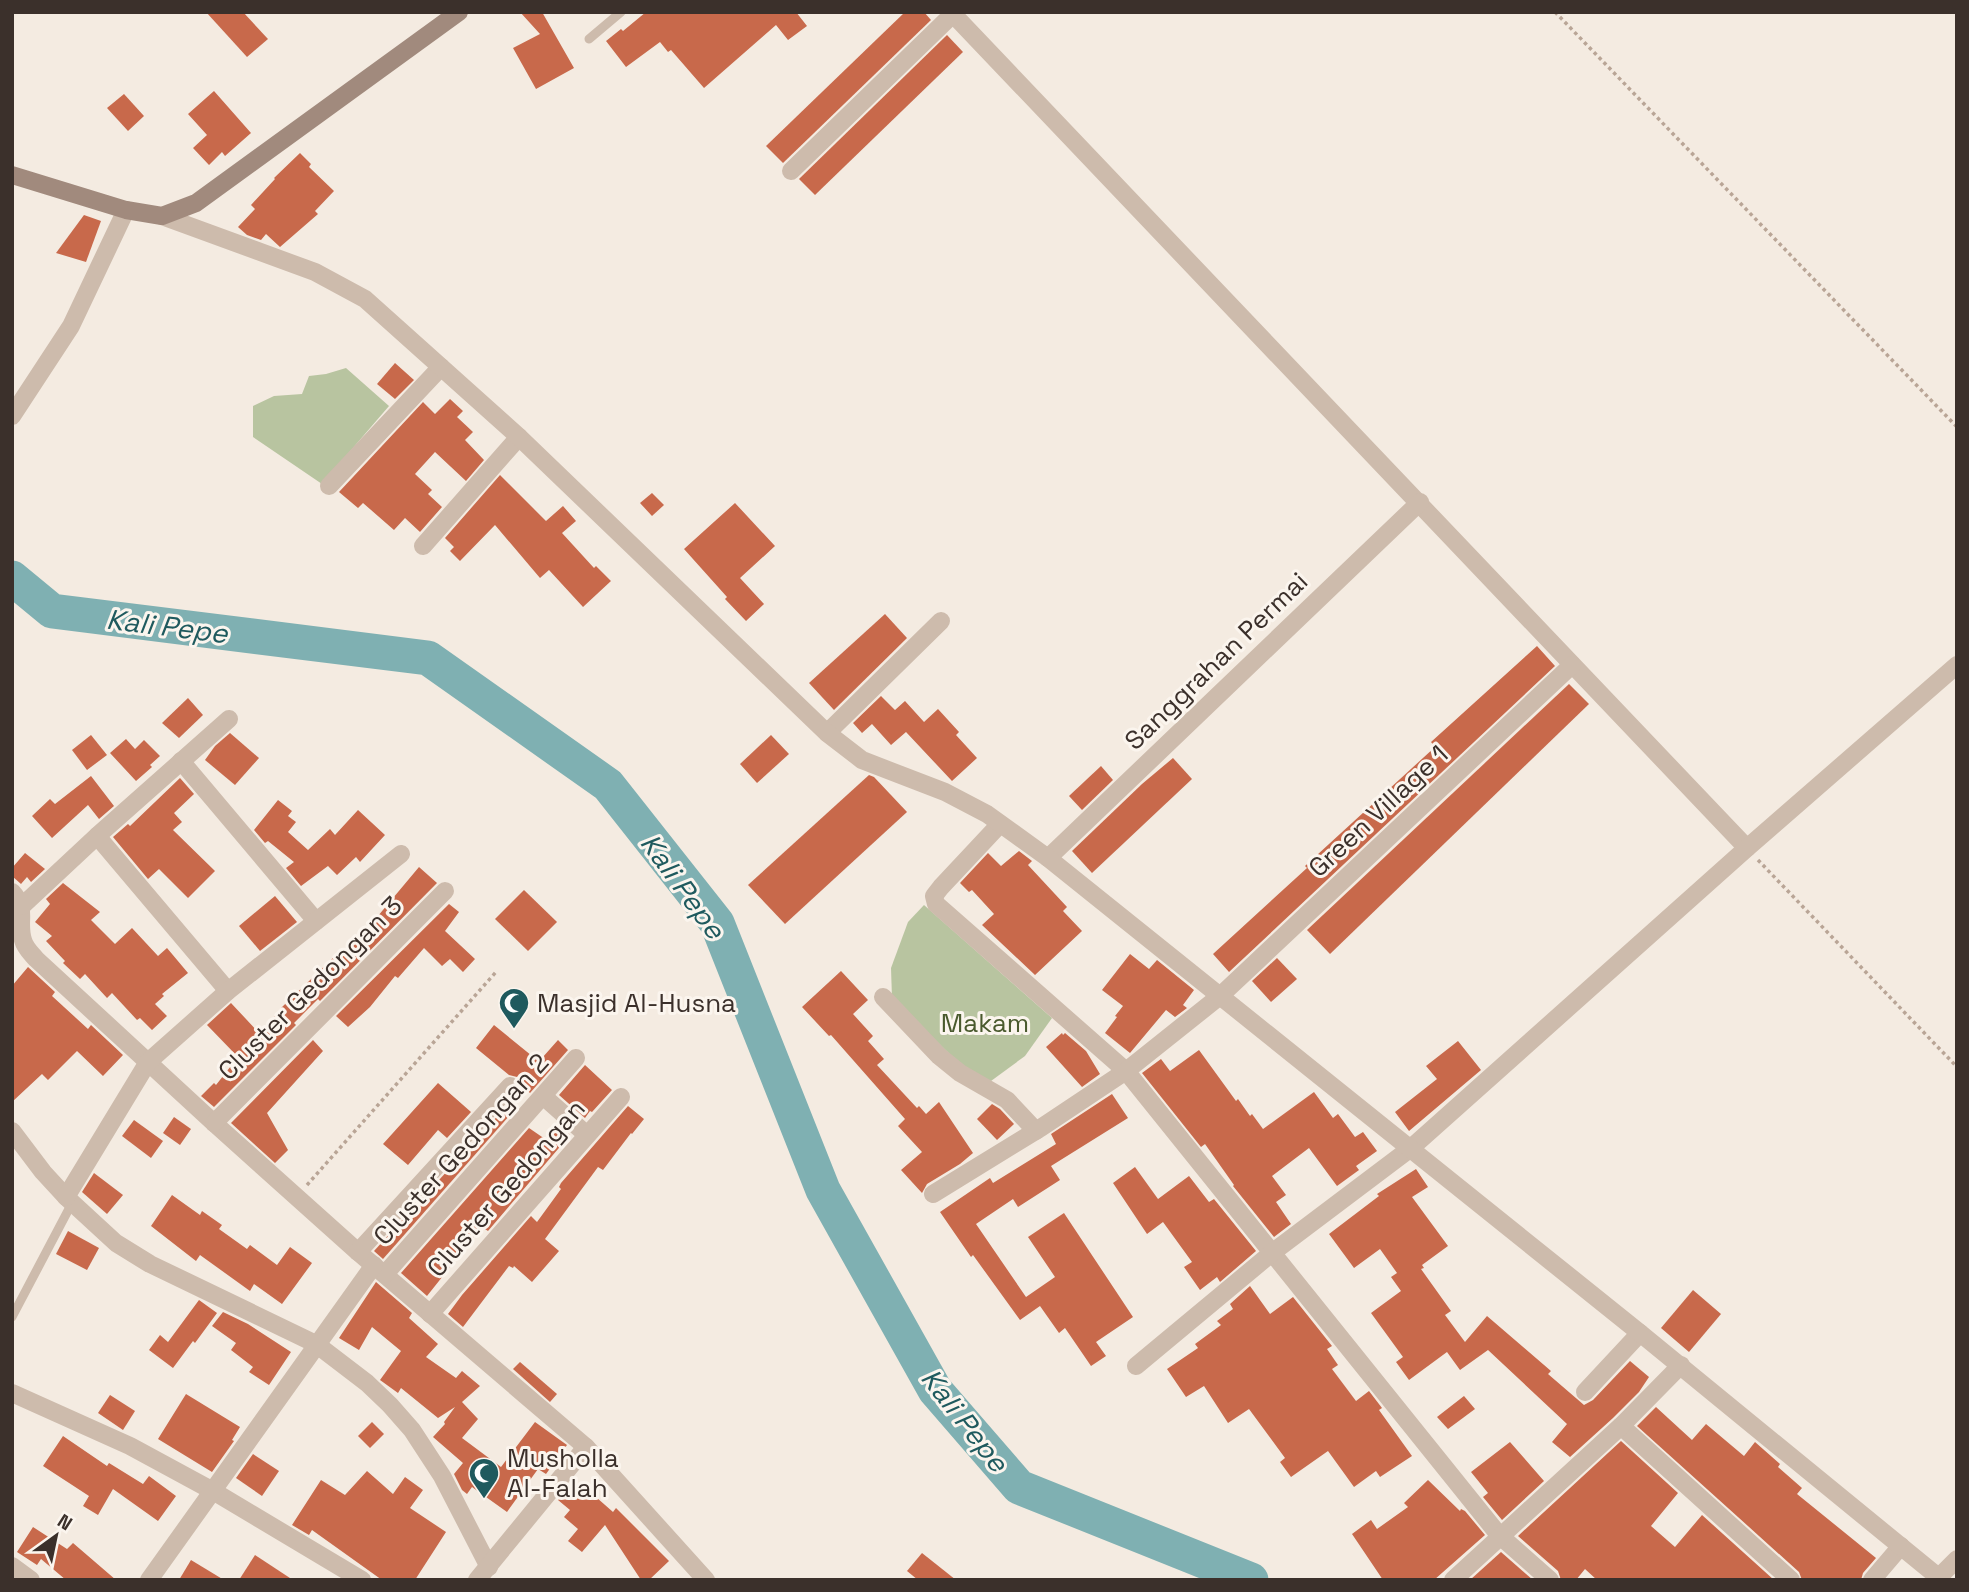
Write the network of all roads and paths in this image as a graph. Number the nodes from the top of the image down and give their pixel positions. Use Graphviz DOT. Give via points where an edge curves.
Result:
graph roads {
  1 [pos="459,12"];
  2 [pos="621,12"];
  3 [pos="1555,12"];
  4 [pos="952,13"];
  5 [pos="589,39"];
  6 [pos="791,171"];
  7 [pos="12,175"];
  8 [pos="126,210"];
  9 [pos="162,216"];
  10 [pos="442,367"];
  11 [pos="12,416"];
  12 [pos="1957,427"];
  13 [pos="519,437"];
  14 [pos="329,485"];
  15 [pos="1420,502"];
  16 [pos="423,546"];
  17 [pos="941,621"];
  18 [pos="1572,665"];
  19 [pos="1957,665"];
  20 [pos="229,719"];
  21 [pos="827,733"];
  22 [pos="181,761"];
  23 [pos="1000,824"];
  24 [pos="97,836"];
  25 [pos="1747,848"];
  26 [pos="401,854"];
  27 [pos="1048,859"];
  28 [pos="445,891"];
  29 [pos="17,899"];
  30 [pos="316,921"];
  31 [pos="17,944"];
  32 [pos="496,972"];
  33 [pos="228,992"];
  34 [pos="1220,996"];
  35 [pos="883,997"];
  36 [pos="576,1058"];
  37 [pos="148,1062"];
  38 [pos="1957,1067"];
  39 [pos="1126,1070"];
  40 [pos="510,1086"];
  41 [pos="543,1096"];
  42 [pos="621,1097"];
  43 [pos="214,1123"];
  44 [pos="1036,1131"];
  45 [pos="12,1132"];
  46 [pos="587,1135"];
  47 [pos="1411,1148"];
  48 [pos="933,1194"];
  49 [pos="296,1197"];
  50 [pos="69,1200"];
  51 [pos="358,1252"];
  52 [pos="1273,1252"];
  53 [pos="379,1270"];
  54 [pos="430,1314"];
  55 [pos="12,1317"];
  56 [pos="1640,1333"];
  57 [pos="316,1344"];
  58 [pos="1681,1365"];
  59 [pos="1136,1366"];
  60 [pos="1585,1392"];
  61 [pos="12,1394"];
  62 [pos="1621,1426"];
  63 [pos="586,1447"];
  64 [pos="213,1491"];
  65 [pos="1499,1535"];
  66 [pos="1901,1546"];
  67 [pos="1957,1559"];
  68 [pos="12,1566"];
  69 [pos="483,1573"];
  70 [pos="1941,1578"];
  71 [pos="31,1580"];
  72 [pos="149,1580"];
  73 [pos="362,1580"];
  74 [pos="706,1580"];
  75 [pos="1453,1580"];
  76 [pos="1550,1580"];
  77 [pos="1791,1580"];
  78 [pos="1872,1580"];
  1 -- 9 [label="main road" via="196,202"];
  2 -- 5 [label="lane"];
  3 -- 12 [label="path"];
  4 -- 6 [label="street"];
  4 -- 15 [label="street"];
  7 -- 8 [label="main road"];
  8 -- 9 [label="main road"];
  8 -- 11 [label="street" via="71,326"];
  9 -- 10 [label="street" via="346,287"];
  10 -- 13 [label="street"];
  10 -- 14 [label="street"];
  13 -- 16 [label="street"];
  13 -- 21 [label="street"];
  15 -- 18 [label="street"];
  15 -- 27 [label="street, Sanggrahan Permai"];
  17 -- 21 [label="street"];
  18 -- 25 [label="street"];
  18 -- 34 [label="street, Green Village 1"];
  19 -- 25 [label="street"];
  20 -- 22 [label="street"];
  21 -- 23 [label="street" via="862,760 945,792"];
  22 -- 24 [label="street"];
  22 -- 30 [label="street"];
  23 -- 27 [label="street"];
  23 -- 39 [label="street" via="941,887 934,896 936,904"];
  24 -- 29 [label="street"];
  24 -- 33 [label="street"];
  25 -- 38 [label="path"];
  25 -- 47 [label="street"];
  26 -- 30 [label="street"];
  27 -- 34 [label="street"];
  28 -- 43 [label="street, Cluster Gedongan 3"];
  29 -- 31 [label="street"];
  30 -- 33 [label="street"];
  31 -- 37 [label="street" via="26,947"];
  32 -- 49 [label="path"];
  33 -- 37 [label="street"];
  34 -- 39 [label="street, Green Village 1"];
  34 -- 47 [label="street"];
  35 -- 44 [label="street" via="939,1056 1007,1100"];
  36 -- 41 [label="street, Cluster Gedongan 2"];
  37 -- 43 [label="street"];
  37 -- 50 [label="street"];
  39 -- 44 [label="street, Green Village 1"];
  39 -- 52 [label="street"];
  40 -- 51 [label="street"];
  41 -- 46 [label="street"];
  41 -- 53 [label="street, Cluster Gedongan 2"];
  42 -- 46 [label="street, Cluster Gedongan"];
  43 -- 49 [label="street"];
  44 -- 48 [label="street, Green Village 1"];
  45 -- 50 [label="street"];
  46 -- 54 [label="street, Cluster Gedongan"];
  47 -- 52 [label="street"];
  47 -- 56 [label="street"];
  49 -- 51 [label="street"];
  50 -- 55 [label="lane"];
  50 -- 57 [label="street" via="116,1243 150,1264"];
  51 -- 53 [label="street"];
  52 -- 59 [label="street"];
  52 -- 65 [label="street"];
  53 -- 54 [label="street"];
  53 -- 57 [label="street, Cluster Gedongan 2"];
  54 -- 63 [label="street"];
  56 -- 58 [label="street"];
  56 -- 60 [label="street"];
  57 -- 64 [label="street, Cluster Gedongan 2"];
  57 -- 69 [label="street" via="367,1383 412,1430 442,1476"];
  58 -- 62 [label="street"];
  58 -- 66 [label="street"];
  61 -- 64 [label="street" via="130,1446"];
  62 -- 65 [label="street"];
  62 -- 77 [label="street"];
  63 -- 69 [label="street"];
  63 -- 74 [label="street"];
  64 -- 72 [label="street, Cluster Gedongan 2"];
  64 -- 73 [label="street"];
  65 -- 75 [label="street"];
  65 -- 76 [label="street"];
  66 -- 70 [label="street"];
  66 -- 78 [label="street"];
  67 -- 70 [label="street"];
  68 -- 71 [label="street"];
}
